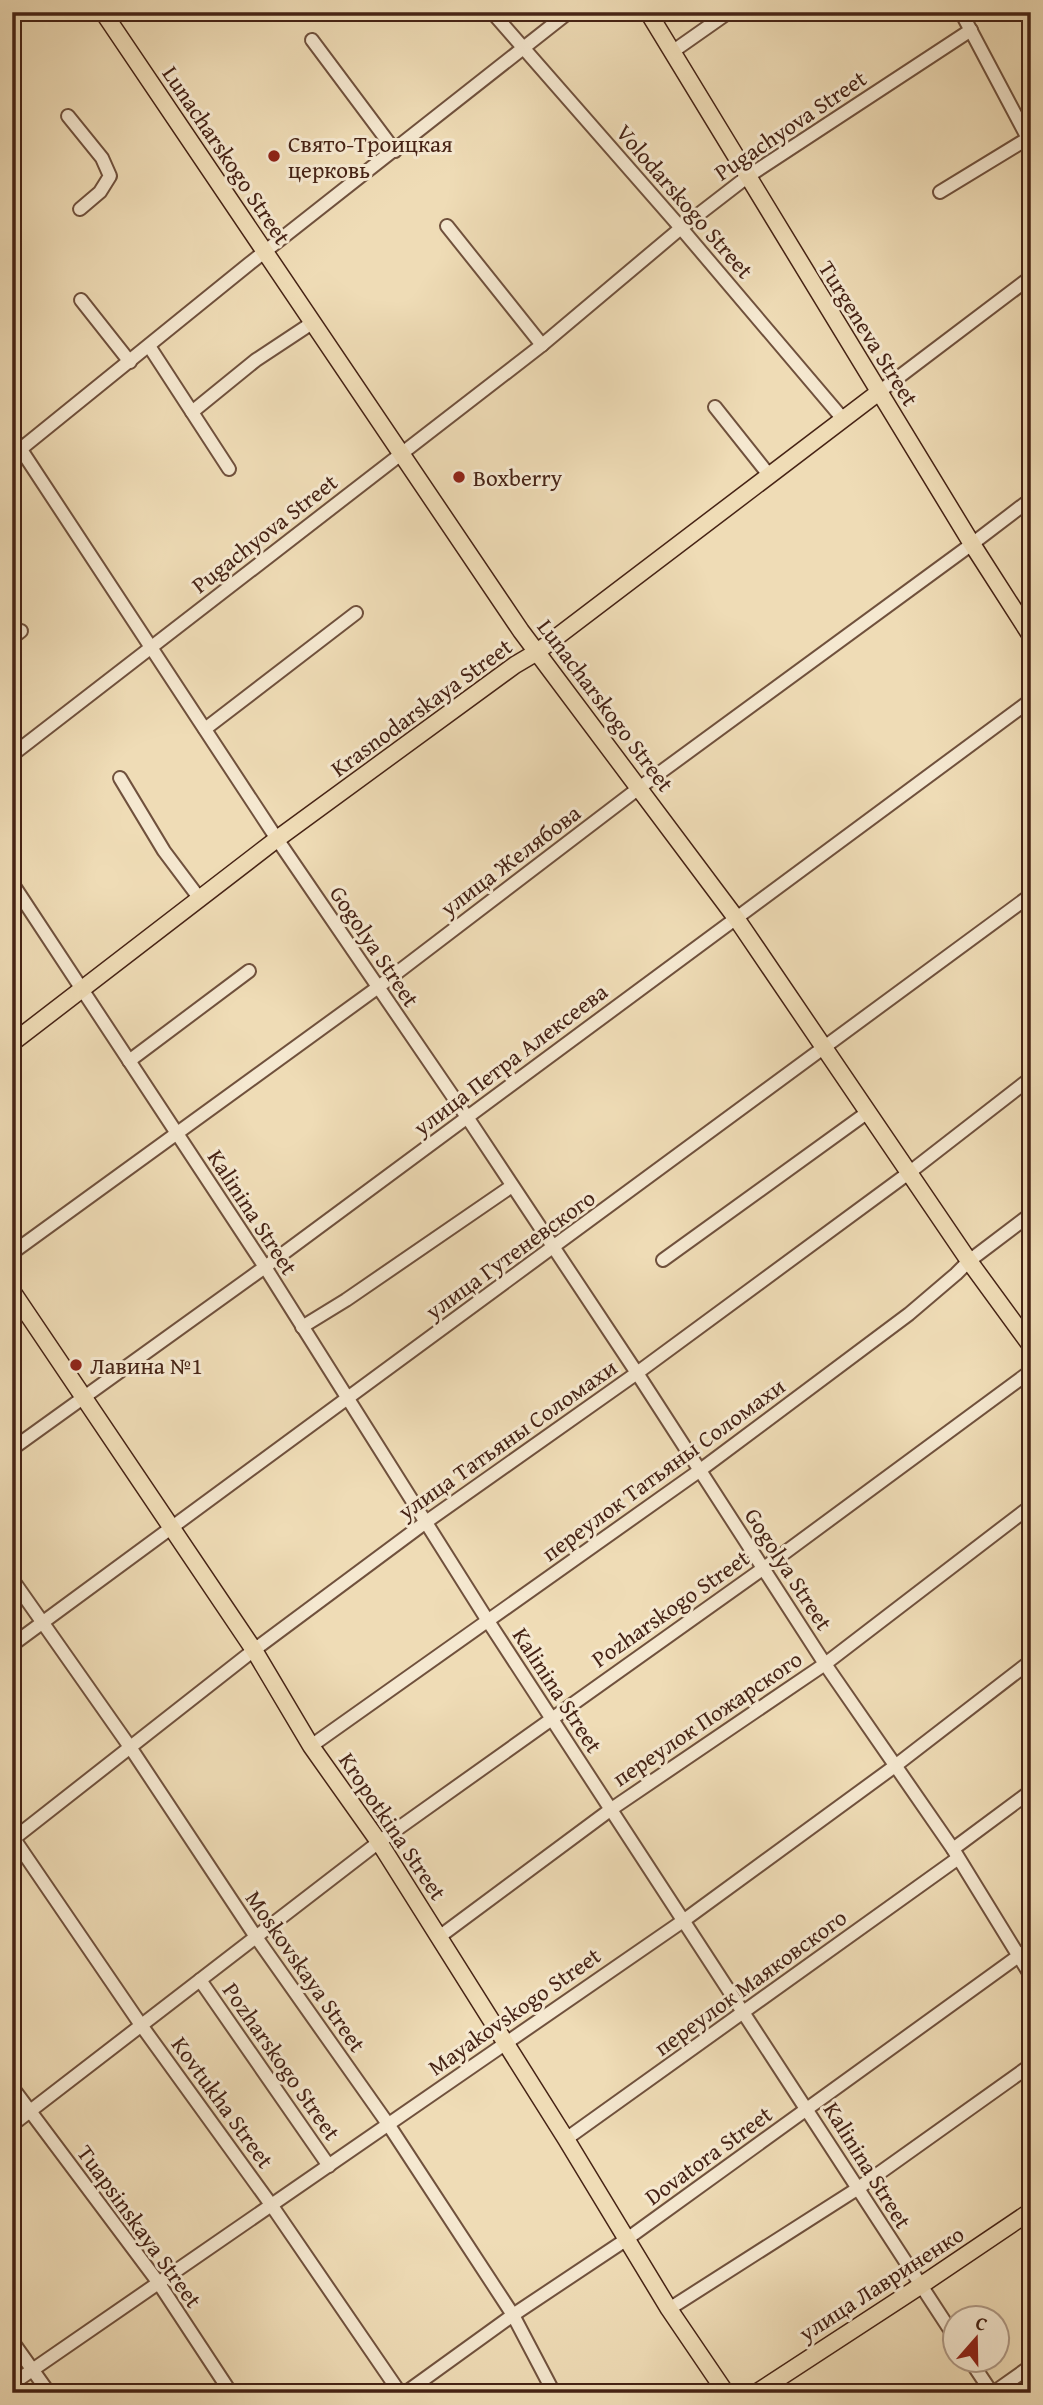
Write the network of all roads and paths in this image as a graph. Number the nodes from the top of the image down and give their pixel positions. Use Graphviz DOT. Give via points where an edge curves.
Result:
graph roads {
  1 [pos="103,12"];
  2 [pos="492,12"];
  3 [pos="569,12"];
  4 [pos="648,12"];
  5 [pos="729,12"];
  6 [pos="961,12"];
  7 [pos="971,30"];
  8 [pos="312,40"];
  9 [pos="523,47"];
  10 [pos="672,52"];
  11 [pos="68,116"];
  12 [pos="1029,142"];
  13 [pos="395,151"];
  14 [pos="747,177"];
  15 [pos="940,192"];
  16 [pos="80,209"];
  17 [pos="447,226"];
  18 [pos="681,228"];
  19 [pos="265,252"];
  20 [pos="1031,277"];
  21 [pos="80,300"];
  22 [pos="312,323"];
  23 [pos="542,345"];
  24 [pos="149,346"];
  25 [pos="130,362"];
  26 [pos="879,392"];
  27 [pos="715,407"];
  28 [pos="192,412"];
  29 [pos="843,419"];
  30 [pos="12,436"];
  31 [pos="16,453"];
  32 [pos="400,453"];
  33 [pos="229,469"];
  34 [pos="769,475"];
  35 [pos="1031,499"];
  36 [pos="972,544"];
  37 [pos="356,613"];
  38 [pos="1031,636"];
  39 [pos="151,646"];
  40 [pos="537,652"];
  41 [pos="1031,700"];
  42 [pos="205,729"];
  43 [pos="12,755"];
  44 [pos="120,778"];
  45 [pos="639,788"];
  46 [pos="277,839"];
  47 [pos="12,883"];
  48 [pos="1031,895"];
  49 [pos="200,899"];
  50 [pos="23,900"];
  51 [pos="12,908"];
  52 [pos="736,918"];
  53 [pos="249,971"];
  54 [pos="377,988"];
  55 [pos="82,989"];
  56 [pos="12,1042"];
  57 [pos="824,1049"];
  58 [pos="129,1061"];
  59 [pos="1031,1078"];
  60 [pos="868,1112"];
  61 [pos="467,1117"];
  62 [pos="177,1134"];
  63 [pos="910,1172"];
  64 [pos="512,1186"];
  65 [pos="1031,1214"];
  66 [pos="552,1249"];
  67 [pos="12,1253"];
  68 [pos="663,1260"];
  69 [pos="969,1261"];
  70 [pos="265,1268"];
  71 [pos="12,1291"];
  72 [pos="302,1327"];
  73 [pos="1031,1346"];
  74 [pos="1031,1371"];
  75 [pos="637,1373"];
  76 [pos="85,1397"];
  77 [pos="347,1399"];
  78 [pos="12,1449"];
  79 [pos="699,1471"];
  80 [pos="1031,1506"];
  81 [pos="426,1522"];
  82 [pos="172,1528"];
  83 [pos="764,1568"];
  84 [pos="12,1580"];
  85 [pos="488,1621"];
  86 [pos="43,1623"];
  87 [pos="12,1646"];
  88 [pos="254,1650"];
  89 [pos="1031,1661"];
  90 [pos="825,1664"];
  91 [pos="552,1717"];
  92 [pos="312,1746"];
  93 [pos="130,1747"];
  94 [pos="895,1766"];
  95 [pos="1031,1791"];
  96 [pos="610,1810"];
  97 [pos="13,1838"];
  98 [pos="379,1842"];
  99 [pos="955,1854"];
  100 [pos="683,1921"];
  101 [pos="256,1937"];
  102 [pos="439,1937"];
  103 [pos="1031,1947"];
  104 [pos="1018,1956"];
  105 [pos="1031,1976"];
  106 [pos="200,1980"];
  107 [pos="744,2013"];
  108 [pos="141,2025"];
  109 [pos="505,2042"];
  110 [pos="1031,2065"];
  111 [pos="12,2087"];
  112 [pos="808,2109"];
  113 [pos="31,2112"];
  114 [pos="388,2124"];
  115 [pos="12,2125"];
  116 [pos="565,2138"];
  117 [pos="329,2166"];
  118 [pos="857,2189"];
  119 [pos="272,2206"];
  120 [pos="1031,2211"];
  121 [pos="627,2239"];
  122 [pos="158,2282"];
  123 [pos="920,2286"];
  124 [pos="670,2309"];
  125 [pos="513,2315"];
  126 [pos="942,2318"];
  127 [pos="12,2342"];
  128 [pos="1031,2366"];
  129 [pos="33,2369"];
  130 [pos="979,2374"];
  131 [pos="12,2384"];
  132 [pos="49,2393"];
  133 [pos="231,2393"];
  134 [pos="402,2393"];
  135 [pos="554,2393"];
  136 [pos="726,2393"];
  137 [pos="756,2393"];
  138 [pos="992,2393"];
  1 -- 19 [label="main road, Lunacharskogo Street"];
  2 -- 9 [label="street, Volodarskogo Street"];
  3 -- 9 [label="street"];
  4 -- 10 [label="main road, Turgeneva Street"];
  5 -- 10 [label="street"];
  6 -- 7 [label="street"];
  7 -- 12 [label="street"];
  7 -- 14 [label="street, Pugachyova Street"];
  8 -- 13 [label="street"];
  9 -- 13 [label="street"];
  9 -- 18 [label="street, Volodarskogo Street"];
  10 -- 14 [label="main road, Turgeneva Street"];
  11 -- 16 [label="street" via="102,158 110,176"];
  12 -- 15 [label="street"];
  13 -- 19 [label="street"];
  14 -- 18 [label="street, Pugachyova Street"];
  14 -- 26 [label="main road, Turgeneva Street"];
  17 -- 23 [label="street"];
  18 -- 23 [label="street, Pugachyova Street"];
  18 -- 29 [label="street, Volodarskogo Street"];
  19 -- 22 [label="main road, Lunacharskogo Street"];
  19 -- 24 [label="street"];
  20 -- 26 [label="street, Krasnodarskaya Street"];
  21 -- 25 [label="street"];
  22 -- 28 [label="street" via="256,360"];
  22 -- 32 [label="main road, Lunacharskogo Street"];
  23 -- 32 [label="street, Pugachyova Street"];
  24 -- 25 [label="street"];
  24 -- 28 [label="street"];
  25 -- 31 [label="street"];
  26 -- 29 [label="main road, Krasnodarskaya Street"];
  26 -- 36 [label="main road, Turgeneva Street"];
  27 -- 34 [label="street"];
  28 -- 33 [label="street"];
  29 -- 34 [label="main road, Krasnodarskaya Street"];
  30 -- 31 [label="street, Gogolya Street"];
  31 -- 39 [label="street, Gogolya Street"];
  32 -- 39 [label="street, Pugachyova Street"];
  32 -- 40 [label="main road, Lunacharskogo Street"];
  34 -- 40 [label="main road, Krasnodarskaya Street"];
  35 -- 36 [label="street, улица Желябова"];
  36 -- 38 [label="main road, Turgeneva Street"];
  36 -- 45 [label="street, улица Желябова"];
  37 -- 42 [label="street"];
  39 -- 42 [label="street, Gogolya Street"];
  39 -- 43 [label="street, Pugachyova Street"];
  40 -- 45 [label="main road, Lunacharskogo Street"];
  40 -- 46 [label="main road, Krasnodarskaya Street"];
  41 -- 52 [label="street, улица Петра Алексеева"];
  42 -- 46 [label="street, Gogolya Street"];
  44 -- 49 [label="street"];
  45 -- 52 [label="main road, Lunacharskogo Street"];
  45 -- 54 [label="street, улица Желябова"];
  46 -- 49 [label="main road, Krasnodarskaya Street"];
  46 -- 54 [label="street, Gogolya Street"];
  47 -- 50 [label="street, Kalinina Street"];
  48 -- 57 [label="street, улица Гутеневского"];
  49 -- 55 [label="main road, Krasnodarskaya Street"];
  50 -- 51 [label="street"];
  50 -- 55 [label="street, Kalinina Street"];
  52 -- 57 [label="main road, Lunacharskogo Street"];
  52 -- 61 [label="street, улица Петра Алексеева"];
  53 -- 58 [label="street"];
  54 -- 61 [label="street, Gogolya Street"];
  54 -- 62 [label="street, улица Желябова"];
  55 -- 56 [label="main road, Krasnodarskaya Street"];
  55 -- 58 [label="street, Kalinina Street"];
  57 -- 60 [label="main road, Lunacharskogo Street"];
  57 -- 66 [label="street, улица Гутеневского"];
  58 -- 62 [label="street, Kalinina Street"];
  59 -- 63 [label="street, улица Татьяны Соломахи"];
  60 -- 63 [label="main road, Lunacharskogo Street"];
  60 -- 68 [label="street"];
  61 -- 64 [label="street, Gogolya Street"];
  61 -- 70 [label="street, улица Петра Алексеева"];
  62 -- 67 [label="street, улица Желябова"];
  62 -- 70 [label="street, Kalinina Street"];
  63 -- 69 [label="main road, Lunacharskogo Street"];
  63 -- 75 [label="street, улица Татьяны Соломахи"];
  64 -- 66 [label="street, Gogolya Street"];
  64 -- 72 [label="street"];
  65 -- 69 [label="street, переулок Татьяны Соломахи"];
  66 -- 75 [label="street, Gogolya Street"];
  66 -- 77 [label="street, улица Гутеневского"];
  69 -- 73 [label="main road, Lunacharskogo Street"];
  69 -- 79 [label="street, переулок Татьяны Соломахи" via="909,1314"];
  70 -- 72 [label="street, Kalinina Street"];
  70 -- 76 [label="street, улица Петра Алексеева"];
  71 -- 76 [label="main road, Kropotkina Street"];
  72 -- 77 [label="street, Kalinina Street"];
  74 -- 83 [label="street, Pozharskogo Street"];
  75 -- 79 [label="street, Gogolya Street"];
  75 -- 81 [label="street, улица Татьяны Соломахи"];
  76 -- 78 [label="street, улица Петра Алексеева"];
  76 -- 82 [label="main road, Kropotkina Street"];
  77 -- 81 [label="street, Kalinina Street"];
  77 -- 82 [label="street, улица Гутеневского"];
  79 -- 83 [label="street, Gogolya Street"];
  79 -- 85 [label="street, переулок Татьяны Соломахи"];
  80 -- 90 [label="street, переулок Пожарского"];
  81 -- 85 [label="street, Kalinina Street"];
  81 -- 88 [label="street, улица Татьяны Соломахи"];
  82 -- 86 [label="street, улица Гутеневского"];
  82 -- 88 [label="main road, Kropotkina Street"];
  83 -- 90 [label="street, Gogolya Street"];
  83 -- 91 [label="street, Pozharskogo Street"];
  84 -- 86 [label="street, Moskovskaya Street"];
  85 -- 91 [label="street, Kalinina Street"];
  85 -- 92 [label="street, переулок Татьяны Соломахи"];
  86 -- 87 [label="street, улица Гутеневского"];
  86 -- 93 [label="street, Moskovskaya Street"];
  88 -- 92 [label="main road, Kropotkina Street"];
  88 -- 93 [label="street, улица Татьяны Соломахи"];
  89 -- 94 [label="street, Mayakovskogo Street"];
  90 -- 94 [label="street, Gogolya Street"];
  90 -- 96 [label="street, переулок Пожарского"];
  91 -- 96 [label="street, Kalinina Street"];
  91 -- 98 [label="street, Pozharskogo Street"];
  92 -- 98 [label="main road, Kropotkina Street"];
  93 -- 97 [label="street, улица Татьяны Соломахи"];
  93 -- 101 [label="street, Moskovskaya Street"];
  94 -- 99 [label="street, Gogolya Street"];
  94 -- 100 [label="street, Mayakovskogo Street"];
  95 -- 99 [label="street, переулок Маяковского"];
  96 -- 100 [label="street, Kalinina Street"];
  96 -- 102 [label="street, переулок Пожарского"];
  97 -- 108 [label="street, Kovtukha Street"];
  98 -- 101 [label="street, Pozharskogo Street"];
  98 -- 102 [label="main road, Kropotkina Street"];
  99 -- 104 [label="street, Gogolya Street"];
  99 -- 107 [label="street, переулок Маяковского"];
  100 -- 107 [label="street, Kalinina Street"];
  100 -- 109 [label="street, Mayakovskogo Street"];
  101 -- 106 [label="street, Pozharskogo Street"];
  101 -- 114 [label="street, Moskovskaya Street"];
  102 -- 109 [label="main road, Kropotkina Street"];
  103 -- 104 [label="street, Dovatora Street"];
  104 -- 105 [label="street, Gogolya Street"];
  104 -- 112 [label="street, Dovatora Street"];
  106 -- 108 [label="street, Pozharskogo Street"];
  106 -- 117 [label="street, Pozharskogo Street"];
  107 -- 112 [label="street, Kalinina Street"];
  107 -- 116 [label="street, переулок Маяковского"];
  108 -- 113 [label="street, Pozharskogo Street"];
  108 -- 119 [label="street, Kovtukha Street"];
  109 -- 114 [label="street, Mayakovskogo Street"];
  109 -- 116 [label="main road, Kropotkina Street"];
  110 -- 118 [label="street"];
  111 -- 113 [label="street, Tuapsinskaya Street"];
  112 -- 118 [label="street, Kalinina Street"];
  112 -- 121 [label="street, Dovatora Street"];
  113 -- 115 [label="street, Pozharskogo Street"];
  113 -- 122 [label="street, Tuapsinskaya Street"];
  114 -- 117 [label="street, Mayakovskogo Street"];
  114 -- 125 [label="street, Moskovskaya Street"];
  116 -- 121 [label="main road, Kropotkina Street"];
  117 -- 119 [label="street, Mayakovskogo Street"];
  118 -- 123 [label="street, Kalinina Street"];
  118 -- 124 [label="street"];
  119 -- 122 [label="street, Mayakovskogo Street"];
  119 -- 134 [label="street, Kovtukha Street"];
  120 -- 123 [label="main road, улица Лавриненко"];
  121 -- 124 [label="main road, Kropotkina Street"];
  121 -- 125 [label="street, Dovatora Street"];
  122 -- 129 [label="street, Mayakovskogo Street"];
  122 -- 133 [label="street, Tuapsinskaya Street"];
  123 -- 126 [label="street, Kalinina Street"];
  123 -- 137 [label="main road, улица Лавриненко"];
  124 -- 136 [label="main road, Kropotkina Street"];
  125 -- 134 [label="street, Dovatora Street"];
  125 -- 135 [label="street, Moskovskaya Street"];
  127 -- 129 [label="street"];
  128 -- 138 [label="street"];
  129 -- 131 [label="street, Mayakovskogo Street"];
  129 -- 132 [label="street"];
  130 -- 138 [label="street"];
}
